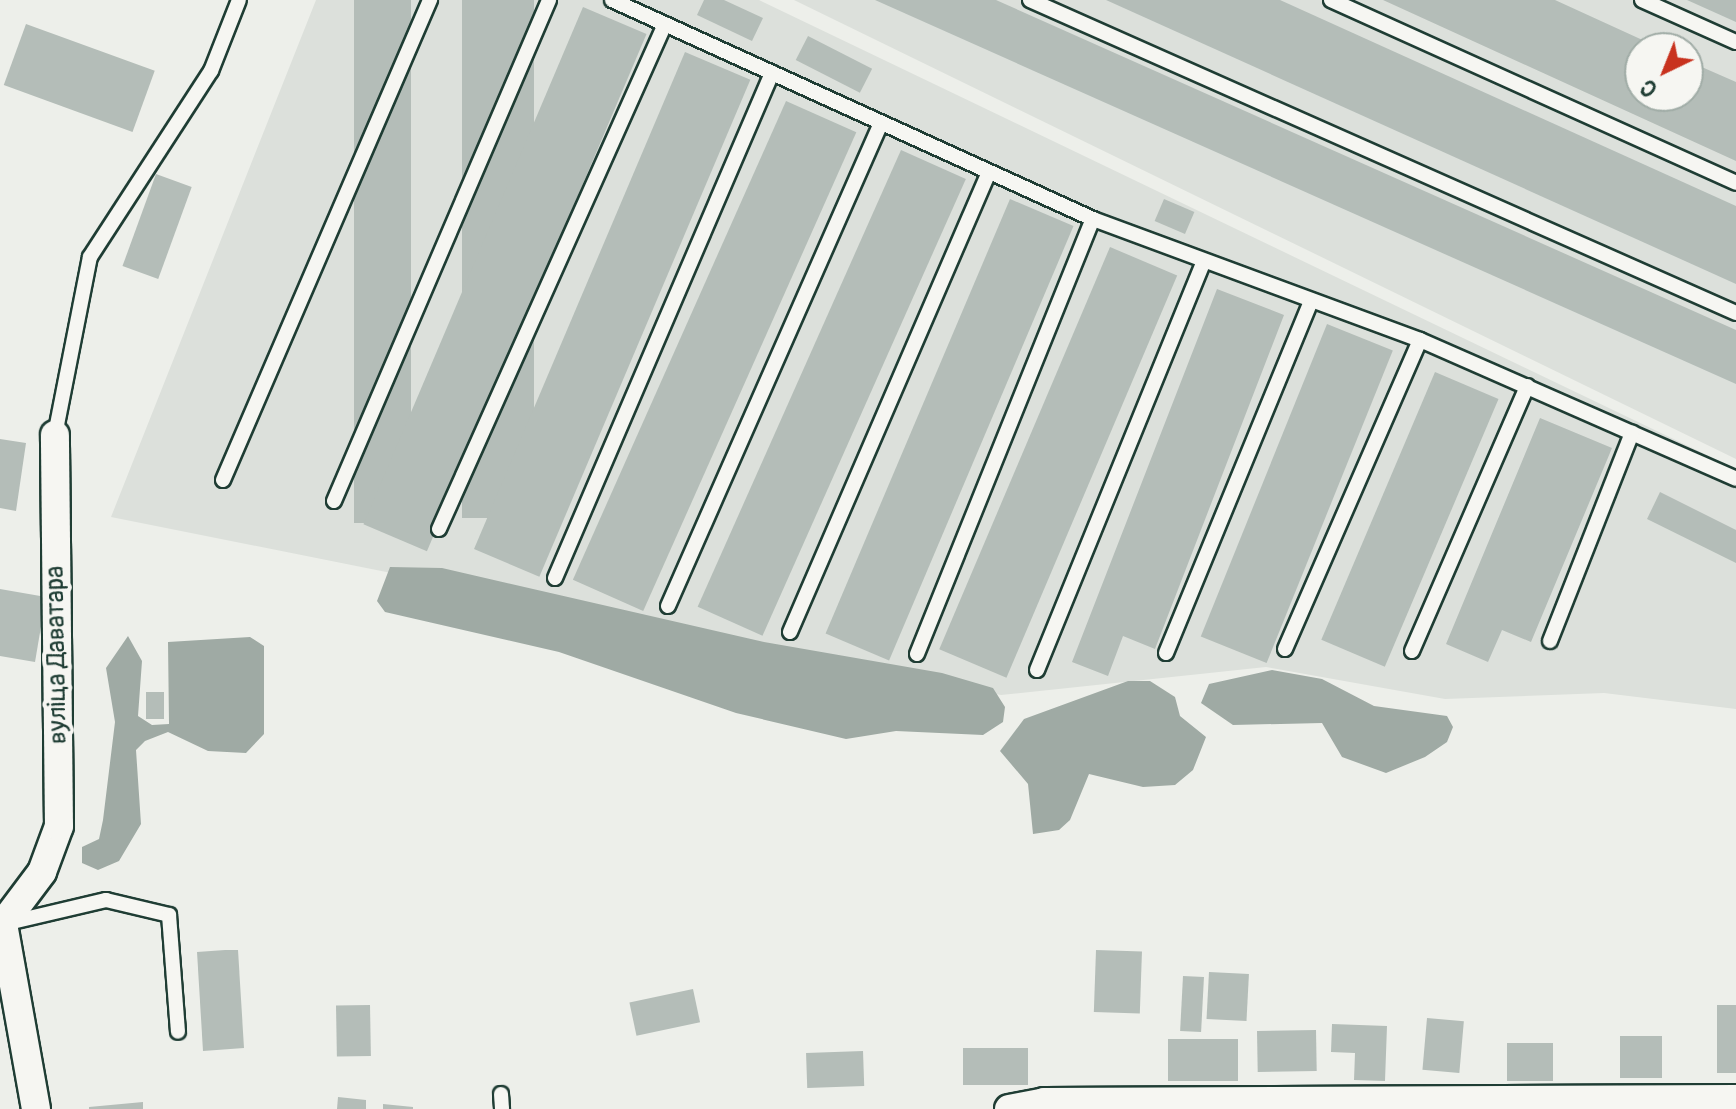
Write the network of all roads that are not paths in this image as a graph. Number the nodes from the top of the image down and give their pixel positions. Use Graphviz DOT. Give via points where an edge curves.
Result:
graph roads {
  1 [pos="239,0"];
  2 [pos="430,0"];
  3 [pos="549,0"];
  4 [pos="612,0"];
  5 [pos="1030,0"];
  6 [pos="1331,0"];
  7 [pos="1642,0"];
  8 [pos="665,24"];
  9 [pos="1736,42"];
  10 [pos="772,73"];
  11 [pos="881,123"];
  12 [pos="989,172"];
  13 [pos="1736,183"];
  14 [pos="1093,219"];
  15 [pos="1203,263"];
  16 [pos="1311,302"];
  17 [pos="1736,313"];
  18 [pos="1420,340"];
  19 [pos="1527,386"];
  20 [pos="1632,433"];
  21 [pos="55,435"];
  22 [pos="1736,479"];
  23 [pos="223,480"];
  24 [pos="334,501"];
  25 [pos="439,529"];
  26 [pos="555,578"];
  27 [pos="668,606"];
  28 [pos="790,632"];
  29 [pos="1550,641"];
  30 [pos="1285,649"];
  31 [pos="1412,651"];
  32 [pos="1166,653"];
  33 [pos="917,654"];
  34 [pos="1037,670"];
  35 [pos="3,924"];
  36 [pos="178,1032"];
  37 [pos="1718,1102"];
  38 [pos="1357,1106"];
  39 [pos="36,1109"];
  40 [pos="1009,1109"];
  1 -- 21 [label="lane" via="211,71 90,257"];
  2 -- 23 [label="lane"];
  3 -- 24 [label="lane"];
  4 -- 8 [label="lane"];
  5 -- 17 [label="lane"];
  6 -- 13 [label="lane"];
  7 -- 9 [label="lane"];
  8 -- 10 [label="lane"];
  8 -- 25 [label="lane"];
  10 -- 11 [label="lane"];
  10 -- 26 [label="lane"];
  11 -- 12 [label="lane"];
  11 -- 27 [label="lane"];
  12 -- 14 [label="lane"];
  12 -- 28 [label="lane"];
  14 -- 15 [label="lane"];
  14 -- 33 [label="lane"];
  15 -- 16 [label="lane"];
  15 -- 34 [label="lane"];
  16 -- 18 [label="lane"];
  16 -- 32 [label="lane"];
  18 -- 19 [label="lane"];
  18 -- 30 [label="lane"];
  19 -- 20 [label="lane"];
  19 -- 31 [label="lane"];
  20 -- 22 [label="lane"];
  20 -- 29 [label="lane"];
  21 -- 35 [label="street, вуліца Даватара" via="59,826 42,872"];
  35 -- 36 [label="lane" via="106,900 169,915"];
  35 -- 39 [label="street"];
  37 -- 38 [label="street"];
  38 -- 40 [label="street" via="1044,1102"];
}
